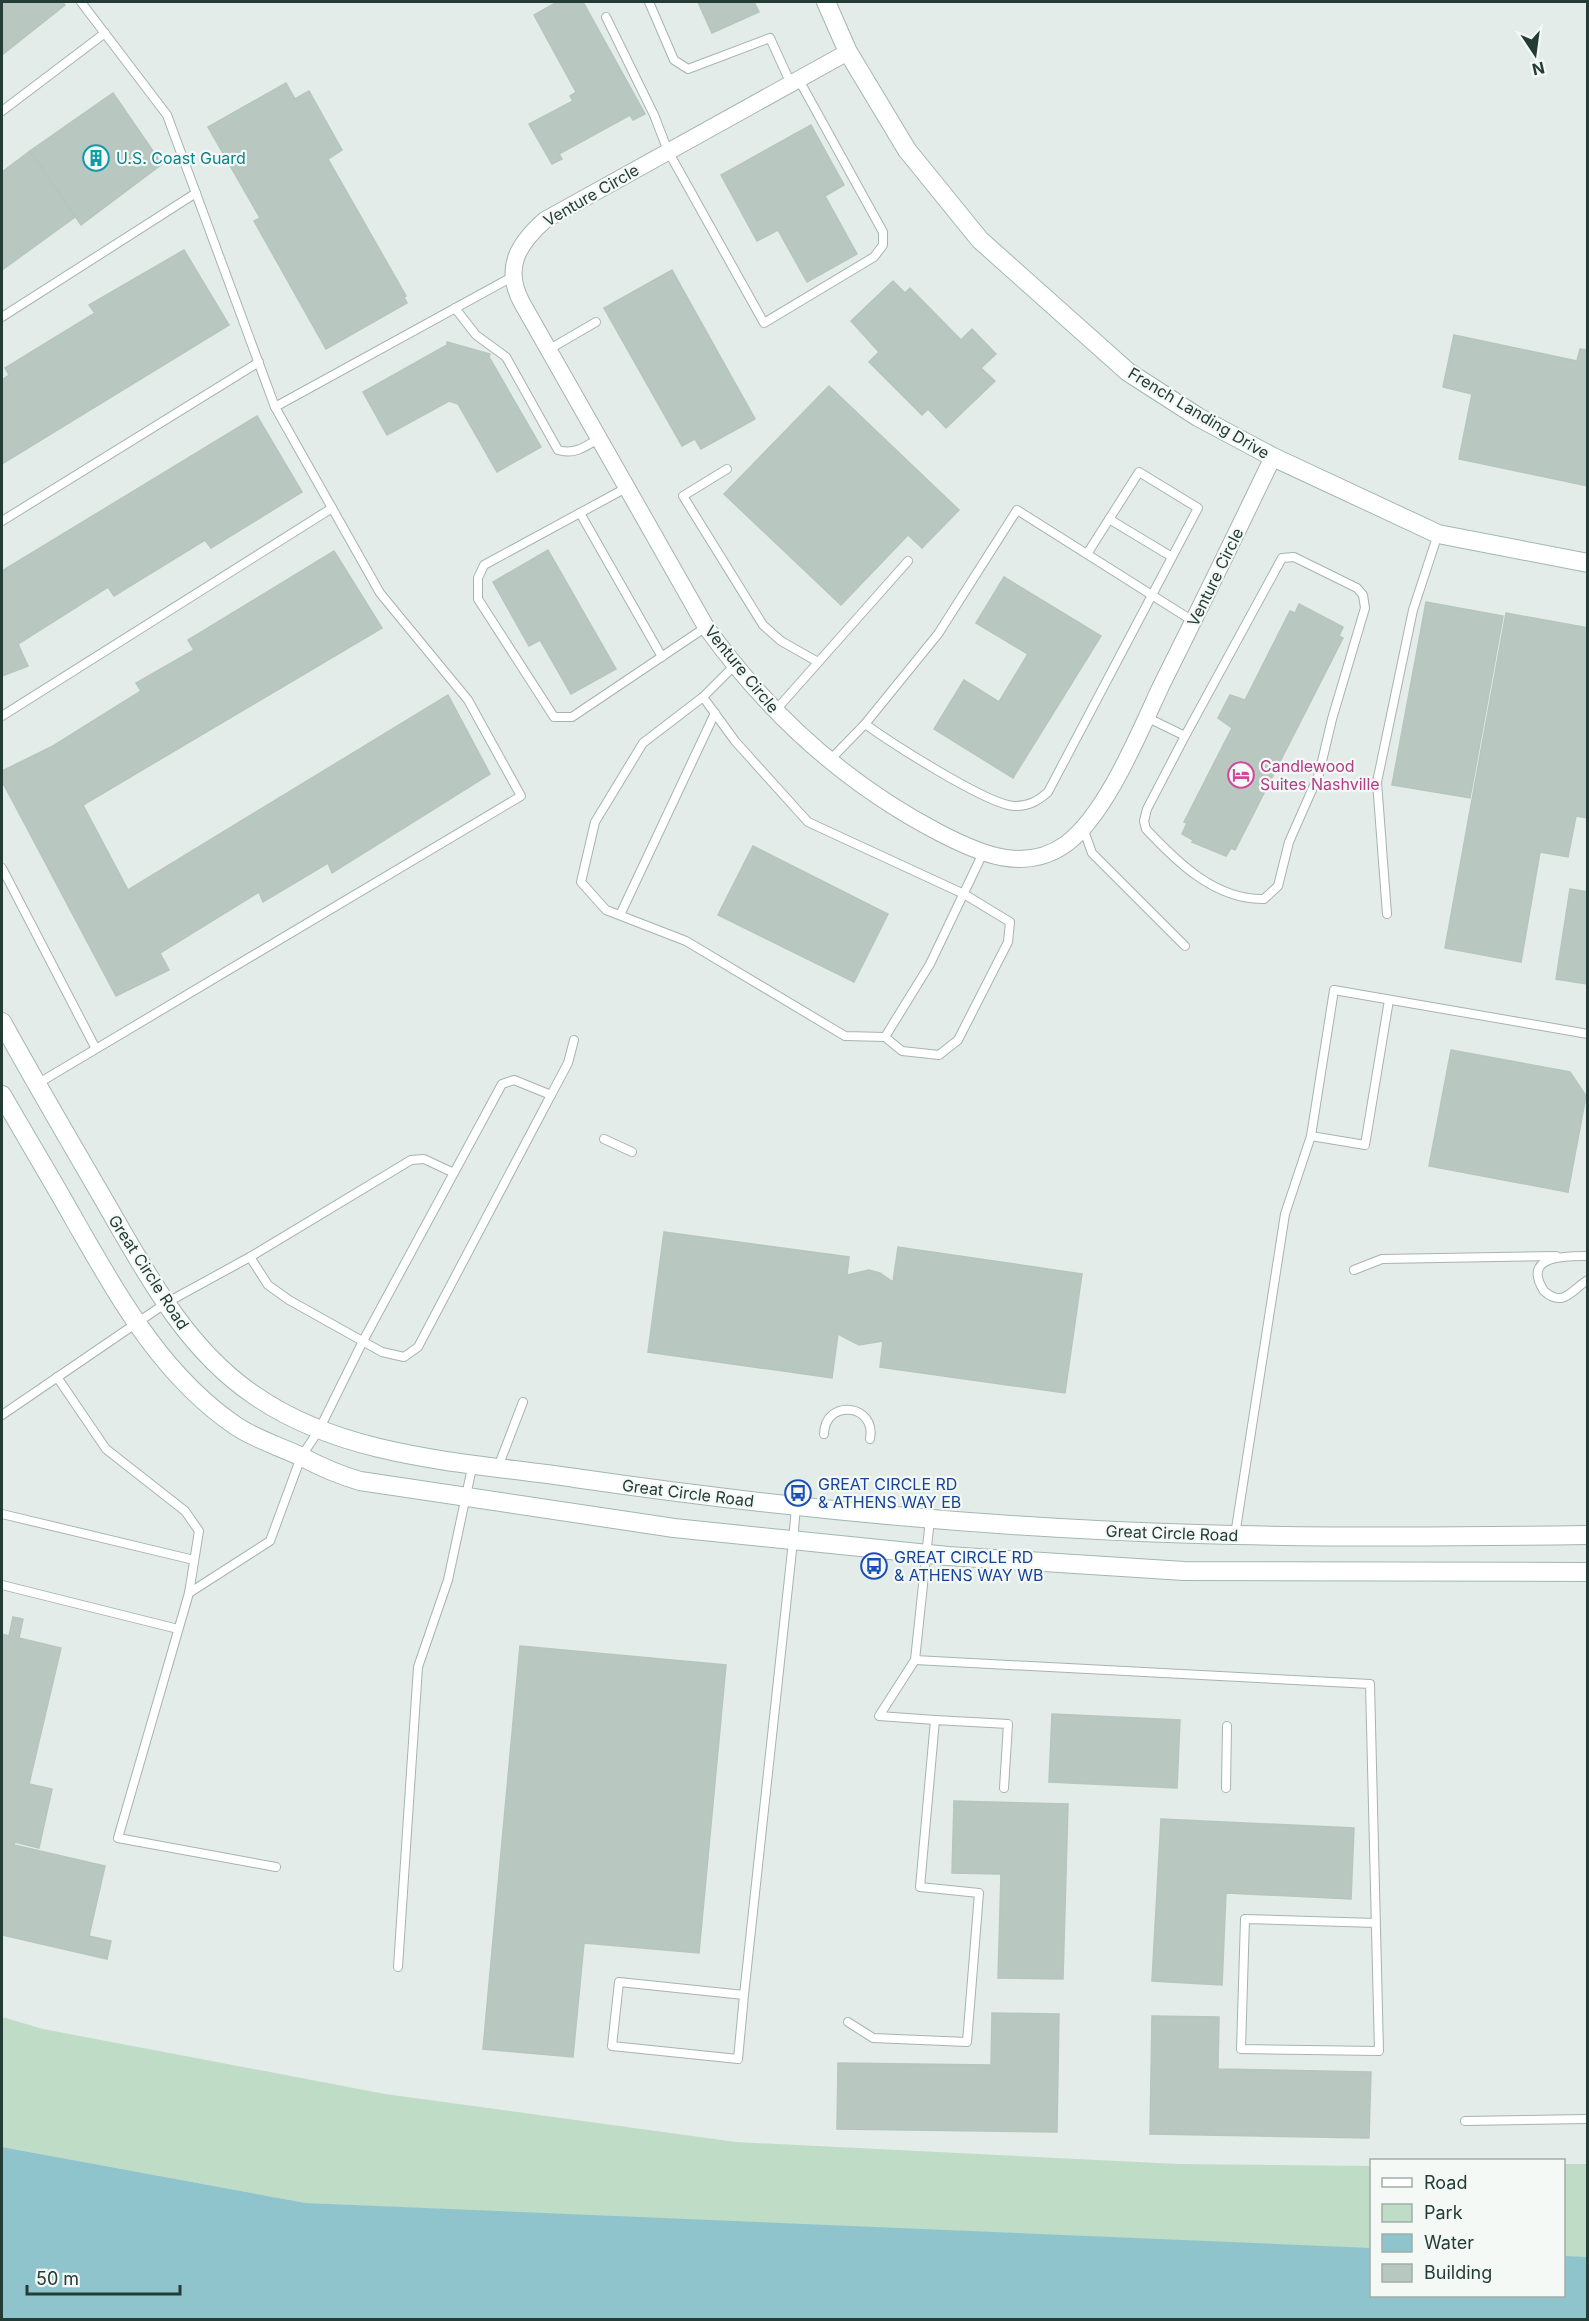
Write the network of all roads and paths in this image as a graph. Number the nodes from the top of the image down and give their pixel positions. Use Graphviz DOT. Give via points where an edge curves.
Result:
graph roads {
  1 [pos="81,2"];
  2 [pos="649,2"];
  3 [pos="826,2"];
  4 [pos="606,17"];
  5 [pos="105,33"];
  6 [pos="848,52"];
  7 [pos="795,83"];
  8 [pos="2,111"];
  9 [pos="668,151"];
  10 [pos="196,193"];
  11 [pos="512,277"];
  12 [pos="455,308"];
  13 [pos="2,316"];
  14 [pos="596,322"];
  15 [pos="548,350"];
  16 [pos="259,362"];
  17 [pos="275,407"];
  18 [pos="598,439"];
  19 [pos="1273,458"];
  20 [pos="727,469"];
  21 [pos="626,488"];
  22 [pos="332,508"];
  23 [pos="580,513"];
  24 [pos="1109,519"];
  25 [pos="2,521"];
  26 [pos="1438,534"];
  27 [pos="1087,554"];
  28 [pos="1172,557"];
  29 [pos="908,561"];
  30 [pos="1587,563"];
  31 [pos="1151,594"];
  32 [pos="1193,621"];
  33 [pos="706,627"];
  34 [pos="662,657"];
  35 [pos="818,662"];
  36 [pos="735,665"];
  37 [pos="703,697"];
  38 [pos="775,711"];
  39 [pos="715,713"];
  40 [pos="2,716"];
  41 [pos="1146,717"];
  42 [pos="865,724"];
  43 [pos="1185,736"];
  44 [pos="829,761"];
  45 [pos="1083,827"];
  46 [pos="983,854"];
  47 [pos="2,868"];
  48 [pos="964,894"];
  49 [pos="1387,914"];
  50 [pos="620,915"];
  51 [pos="1185,946"];
  52 [pos="1389,1000"];
  53 [pos="2,1022"];
  54 [pos="1587,1034"];
  55 [pos="885,1037"];
  56 [pos="574,1040"];
  57 [pos="95,1047"];
  58 [pos="36,1084"];
  59 [pos="2,1095"];
  60 [pos="551,1095"];
  61 [pos="1311,1136"];
  62 [pos="604,1139"];
  63 [pos="632,1152"];
  64 [pos="454,1173"];
  65 [pos="1556,1256"];
  66 [pos="250,1257"];
  67 [pos="1587,1257"];
  68 [pos="1354,1270"];
  69 [pos="1587,1280"];
  70 [pos="166,1303"];
  71 [pos="135,1323"];
  72 [pos="363,1341"];
  73 [pos="57,1377"];
  74 [pos="523,1402"];
  75 [pos="2,1415"];
  76 [pos="319,1430"];
  77 [pos="824,1434"];
  78 [pos="870,1439"];
  79 [pos="301,1457"];
  80 [pos="474,1463"];
  81 [pos="498,1467"];
  82 [pos="467,1498"];
  83 [pos="796,1507"];
  84 [pos="2,1514"];
  85 [pos="930,1519"];
  86 [pos="1235,1535"];
  87 [pos="1587,1535"];
  88 [pos="793,1541"];
  89 [pos="924,1554"];
  90 [pos="194,1560"];
  91 [pos="1587,1572"];
  92 [pos="2,1585"];
  93 [pos="189,1593"];
  94 [pos="178,1629"];
  95 [pos="915,1660"];
  96 [pos="935,1720"];
  97 [pos="1227,1726"];
  98 [pos="1004,1788"];
  99 [pos="1226,1788"];
  100 [pos="276,1867"];
  101 [pos="1376,1923"];
  102 [pos="398,1967"];
  103 [pos="744,1995"];
  104 [pos="848,2022"];
  105 [pos="1587,2119"];
  106 [pos="1465,2121"];
  1 -- 5 [label="lane"];
  2 -- 7 [label="lane" via="674,60 688,69 770,38"];
  3 -- 6 [label="street, French Landing Drive"];
  4 -- 9 [label="lane"];
  5 -- 8 [label="lane"];
  5 -- 10 [label="lane" via="167,115"];
  6 -- 7 [label="street, Venture Circle"];
  6 -- 19 [label="street, French Landing Drive" via="907,150 980,240 1128,372"];
  7 -- 9 [label="street, Venture Circle"];
  7 -- 9 [label="lane" via="883,231 883,245 874,257 764,323"];
  9 -- 11 [label="street, Venture Circle" via="545,220 524,241"];
  10 -- 13 [label="lane"];
  10 -- 16 [label="lane"];
  11 -- 12 [label="lane"];
  11 -- 15 [label="street, Venture Circle"];
  12 -- 17 [label="lane"];
  12 -- 18 [label="lane" via="476,334 506,357 558,450 568,453"];
  14 -- 15 [label="lane"];
  15 -- 18 [label="street, Venture Circle"];
  16 -- 17 [label="lane"];
  16 -- 25 [label="lane"];
  17 -- 22 [label="lane"];
  18 -- 21 [label="street, Venture Circle"];
  19 -- 26 [label="street, French Landing Drive"];
  19 -- 32 [label="street, Venture Circle"];
  20 -- 35 [label="lane" via="683,496 763,625 781,641"];
  21 -- 23 [label="lane"];
  21 -- 33 [label="street, Venture Circle"];
  22 -- 40 [label="lane"];
  22 -- 57 [label="lane" via="380,593 468,700 521,796"];
  23 -- 34 [label="lane"];
  23 -- 34 [label="lane" via="484,565 478,578 478,599 554,717 572,717"];
  24 -- 27 [label="lane"];
  24 -- 28 [label="lane"];
  24 -- 28 [label="lane" via="1139,472 1149,478 1198,508"];
  26 -- 30 [label="street, French Landing Drive"];
  26 -- 49 [label="lane" via="1413,610 1377,782"];
  27 -- 31 [label="lane"];
  27 -- 42 [label="lane" via="1017,510 939,634"];
  28 -- 31 [label="lane"];
  29 -- 35 [label="lane"];
  31 -- 32 [label="lane"];
  31 -- 42 [label="lane" via="1048,792 1038,801 1014,806 990,799"];
  32 -- 41 [label="street, Venture Circle"];
  33 -- 34 [label="lane"];
  33 -- 36 [label="street, Venture Circle"];
  35 -- 38 [label="lane"];
  36 -- 37 [label="lane"];
  36 -- 38 [label="street, Venture Circle"];
  37 -- 39 [label="lane"];
  37 -- 50 [label="lane" via="643,743 595,822 580,882 606,910"];
  38 -- 44 [label="street, Venture Circle"];
  39 -- 48 [label="lane" via="808,822"];
  39 -- 50 [label="lane"];
  41 -- 43 [label="lane"];
  41 -- 45 [label="street, Venture Circle" via="1122,766"];
  42 -- 44 [label="lane"];
  43 -- 43 [label="lane" via="1282,558 1294,557 1357,588 1363,595 1365,608 1319,774 1289,842 1278,886 1264,899 1227,892 1205,882 1146,829 1147,809"];
  44 -- 46 [label="street, Venture Circle" via="906,815"];
  45 -- 46 [label="street, Venture Circle" via="1064,846 1039,857 1014,860"];
  45 -- 51 [label="lane" via="1092,853"];
  46 -- 48 [label="lane"];
  47 -- 57 [label="lane"];
  48 -- 55 [label="lane" via="930,964"];
  48 -- 55 [label="lane" via="1010,922 1008,942 958,1040 939,1055 902,1051"];
  50 -- 55 [label="lane" via="686,940 845,1036"];
  52 -- 54 [label="lane"];
  52 -- 61 [label="lane" via="1365,1145"];
  52 -- 61 [label="lane" via="1334,990"];
  53 -- 58 [label="street, Great Circle Road"];
  56 -- 60 [label="lane" via="568,1063"];
  57 -- 58 [label="lane"];
  58 -- 70 [label="street, Great Circle Road"];
  59 -- 71 [label="street"];
  60 -- 64 [label="lane" via="514,1080 502,1084"];
  60 -- 72 [label="lane" via="418,1347 404,1357 382,1352"];
  61 -- 86 [label="lane" via="1285,1214"];
  62 -- 63 [label="lane"];
  64 -- 66 [label="lane" via="424,1159 411,1160"];
  64 -- 72 [label="lane"];
  65 -- 67 [label="lane"];
  65 -- 68 [label="lane" via="1382,1259"];
  65 -- 69 [label="lane" via="1546,1261 1539,1272 1547,1294 1568,1296"];
  66 -- 70 [label="lane"];
  66 -- 72 [label="lane" via="268,1285"];
  70 -- 71 [label="lane"];
  70 -- 76 [label="street, Great Circle Road" via="226,1373 253,1395"];
  71 -- 73 [label="lane"];
  71 -- 79 [label="street" via="177,1375 205,1401 264,1443"];
  72 -- 76 [label="lane"];
  73 -- 75 [label="lane"];
  73 -- 90 [label="lane" via="106,1449 185,1511 199,1532"];
  74 -- 81 [label="lane"];
  76 -- 79 [label="lane"];
  76 -- 80 [label="street, Great Circle Road" via="408,1454"];
  77 -- 78 [label="lane" via="831,1415 848,1408 867,1418"];
  79 -- 82 [label="street" via="324,1470 360,1481"];
  79 -- 93 [label="lane" via="270,1541"];
  80 -- 81 [label="street, Great Circle Road"];
  80 -- 82 [label="lane"];
  81 -- 83 [label="street, Great Circle Road"];
  82 -- 88 [label="street"];
  82 -- 102 [label="lane" via="448,1581 418,1667"];
  83 -- 85 [label="street, Great Circle Road"];
  83 -- 88 [label="lane"];
  84 -- 90 [label="lane"];
  85 -- 86 [label="street, Great Circle Road"];
  85 -- 89 [label="lane"];
  86 -- 87 [label="street, Great Circle Road"];
  88 -- 89 [label="street"];
  88 -- 103 [label="lane"];
  89 -- 91 [label="street" via="1184,1571"];
  89 -- 95 [label="lane"];
  90 -- 93 [label="lane"];
  92 -- 94 [label="lane"];
  93 -- 94 [label="lane"];
  94 -- 100 [label="lane" via="118,1838"];
  95 -- 96 [label="lane" via="879,1716"];
  95 -- 101 [label="lane" via="1370,1684"];
  96 -- 98 [label="lane" via="1008,1724"];
  96 -- 104 [label="lane" via="920,1887 979,1893 967,2042 873,2038"];
  97 -- 99 [label="lane"];
  101 -- 101 [label="lane" via="1379,2051 1241,2049 1245,1919"];
  103 -- 103 [label="lane" via="618,1982 612,2046 738,2059"];
  105 -- 106 [label="lane"];
}
